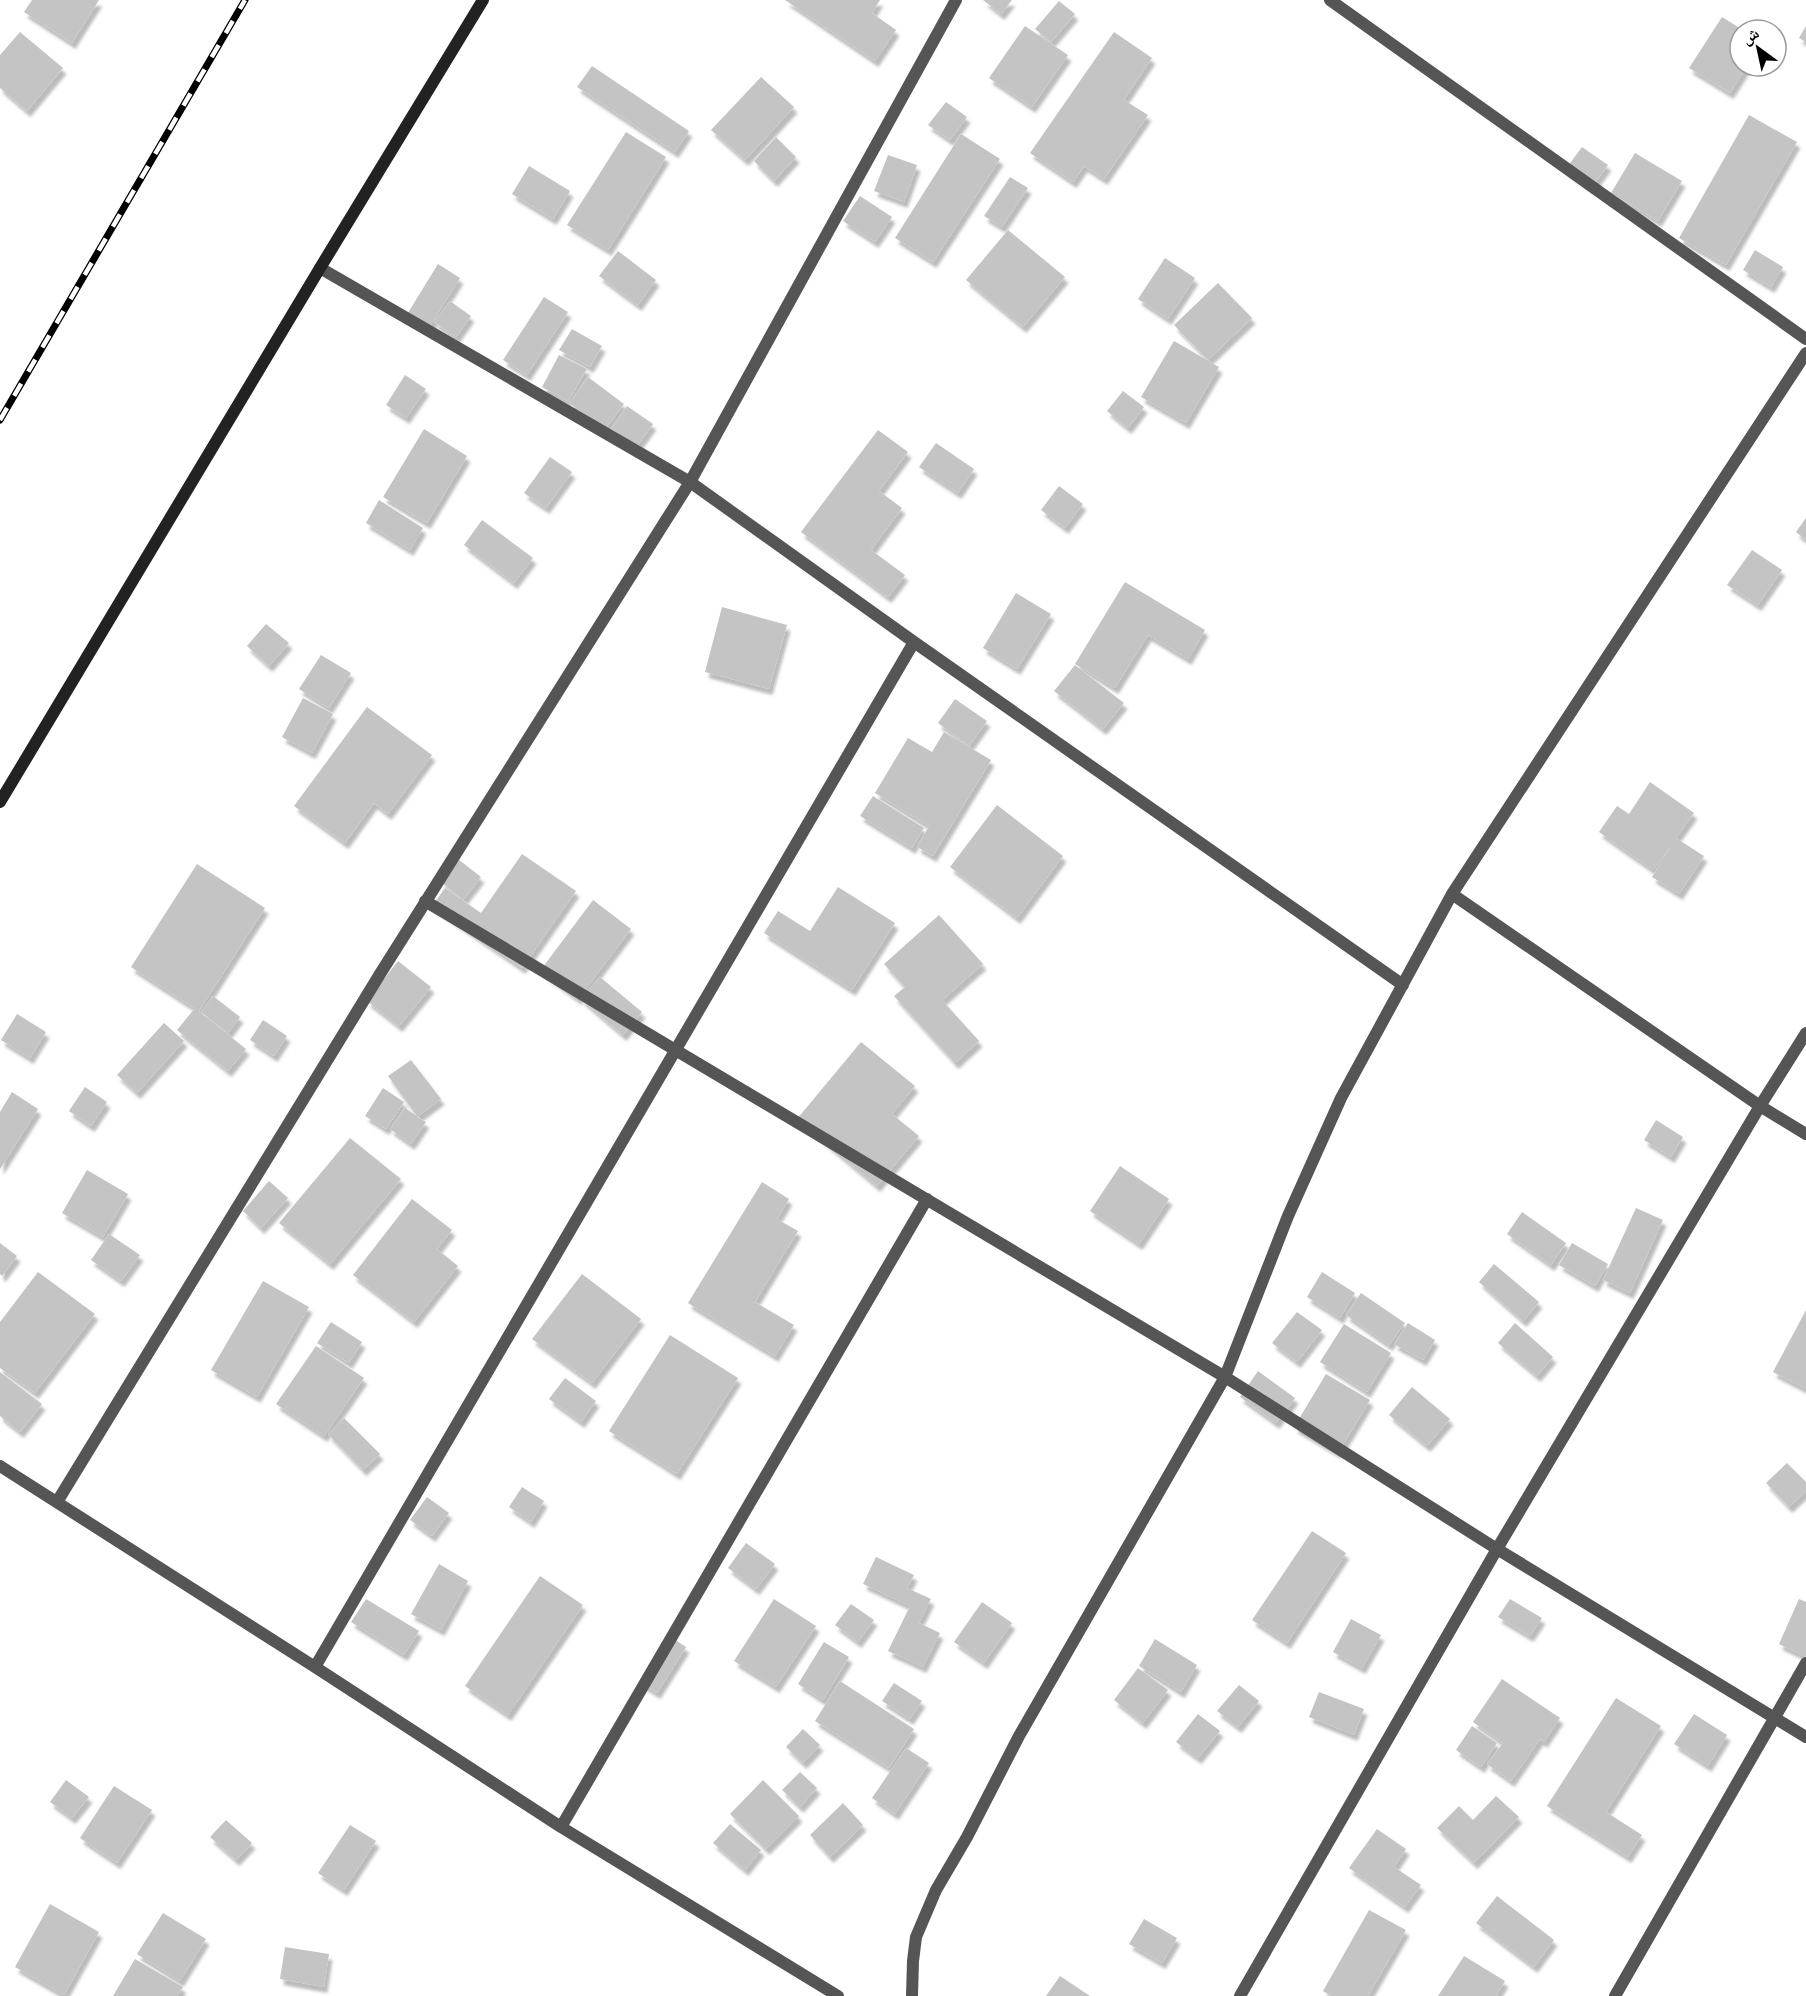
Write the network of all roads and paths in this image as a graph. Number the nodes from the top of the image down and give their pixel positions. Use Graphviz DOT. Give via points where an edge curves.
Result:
graph roads {
  1 [pos="483,0"];
  2 [pos="956,0"];
  3 [pos="1330,0"];
  4 [pos="320,268"];
  5 [pos="1806,339"];
  6 [pos="1806,353"];
  7 [pos="690,482"];
  8 [pos="914,642"];
  9 [pos="0,802"];
  10 [pos="1452,894"];
  11 [pos="425,901"];
  12 [pos="1403,985"];
  13 [pos="1806,1033"];
  14 [pos="676,1051"];
  15 [pos="1760,1106"];
  16 [pos="1806,1134"];
  17 [pos="927,1199"];
  18 [pos="1225,1377"];
  19 [pos="0,1466"];
  20 [pos="57,1502"];
  21 [pos="1497,1549"];
  22 [pos="1806,1663"];
  23 [pos="315,1667"];
  24 [pos="1775,1718"];
  25 [pos="1806,1737"];
  26 [pos="561,1827"];
  27 [pos="838,1996"];
  28 [pos="912,1996"];
  29 [pos="1240,1996"];
  30 [pos="1616,1996"];
  1 -- 4 [label="street"];
  2 -- 7 [label="street"];
  3 -- 5 [label="street"];
  4 -- 7 [label="street"];
  4 -- 9 [label="street"];
  6 -- 10 [label="street"];
  7 -- 8 [label="street"];
  7 -- 11 [label="street"];
  8 -- 12 [label="street"];
  8 -- 14 [label="street"];
  10 -- 12 [label="street"];
  10 -- 15 [label="street"];
  11 -- 14 [label="street"];
  11 -- 20 [label="street"];
  12 -- 18 [label="street" via="1341,1098 1288,1216"];
  13 -- 15 [label="street"];
  14 -- 17 [label="street"];
  14 -- 23 [label="street"];
  15 -- 16 [label="street"];
  15 -- 21 [label="street"];
  17 -- 18 [label="street"];
  17 -- 26 [label="street"];
  18 -- 21 [label="street"];
  18 -- 28 [label="street" via="1019,1736 936,1890 916,1937"];
  19 -- 20 [label="street"];
  20 -- 23 [label="street"];
  21 -- 24 [label="street"];
  21 -- 29 [label="street"];
  22 -- 24 [label="street"];
  23 -- 26 [label="street"];
  24 -- 25 [label="street"];
  24 -- 30 [label="street"];
  26 -- 27 [label="street"];
}
